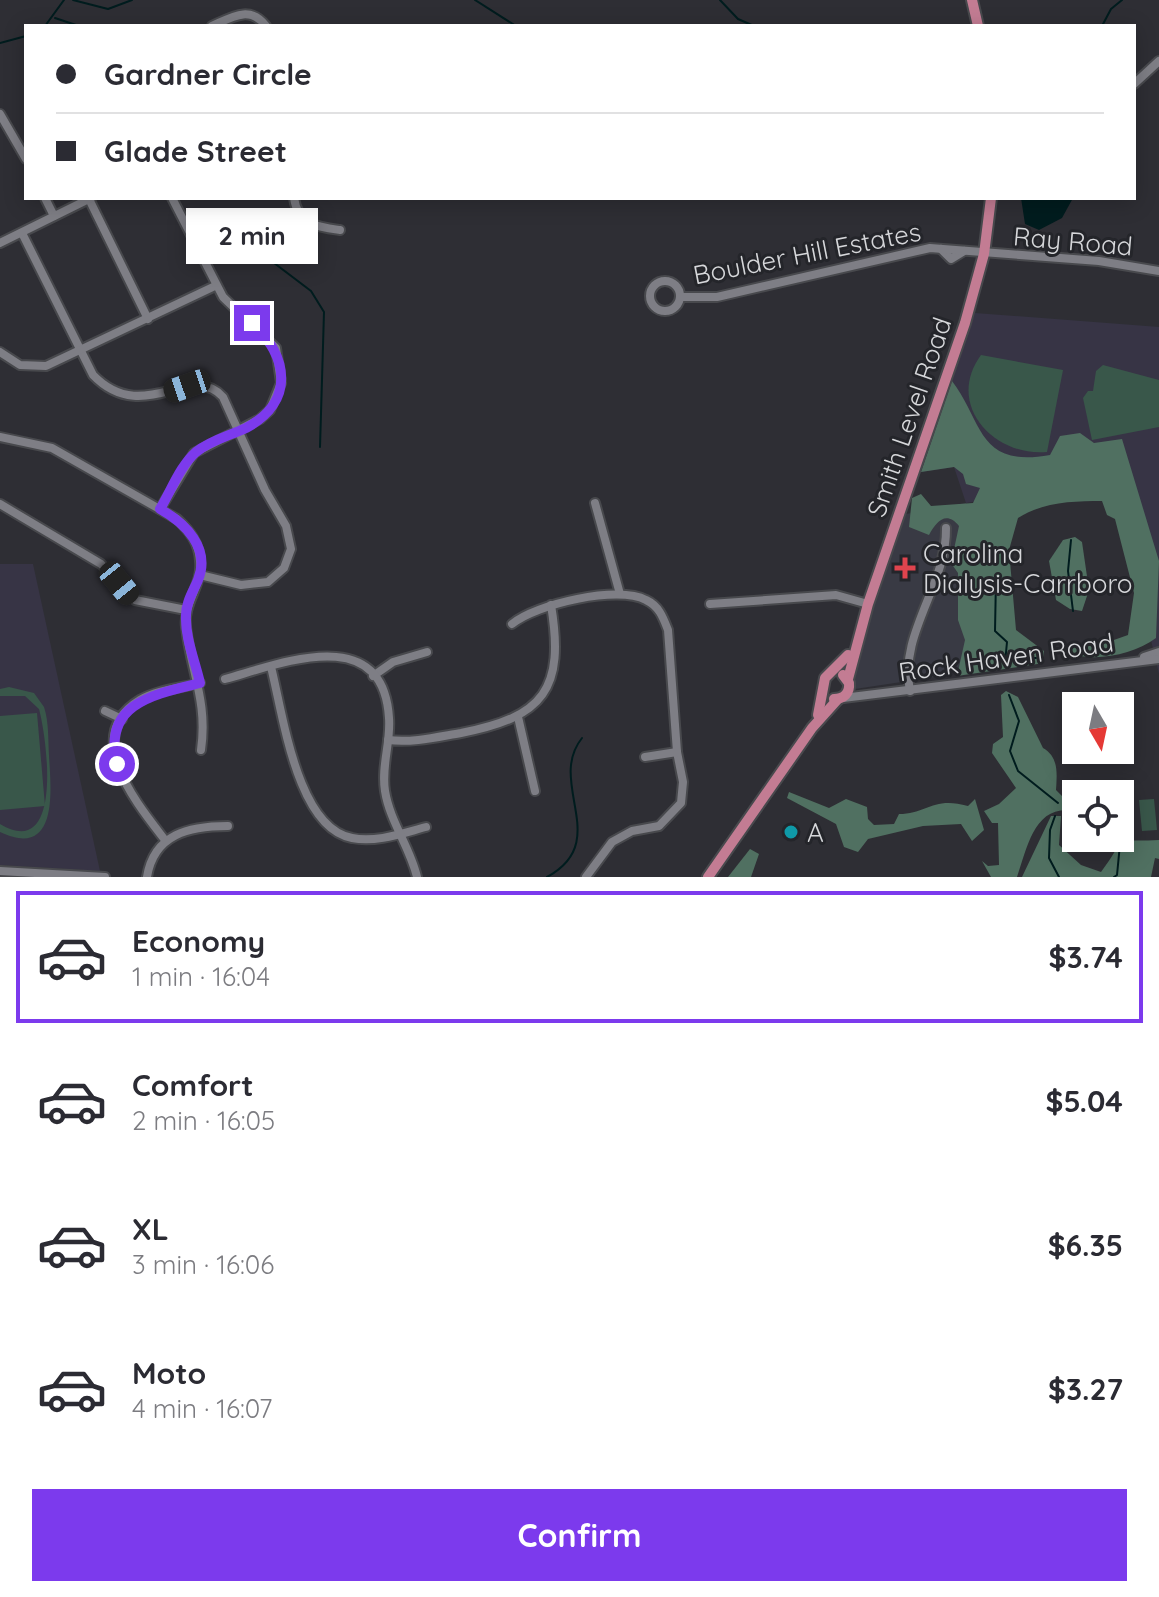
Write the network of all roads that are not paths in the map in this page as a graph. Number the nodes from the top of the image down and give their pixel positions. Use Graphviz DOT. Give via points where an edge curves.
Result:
graph roads {
  1 [pos="972,0"];
  2 [pos="217,24"];
  3 [pos="264,24"];
  4 [pos="978,24"];
  5 [pos="1159,61"];
  6 [pos="1136,82"];
  7 [pos="0,114"];
  8 [pos="24,156"];
  9 [pos="46,200"];
  10 [pos="88,200"];
  11 [pos="90,200"];
  12 [pos="173,200"];
  13 [pos="295,200"];
  14 [pos="991,200"];
  15 [pos="54,216"];
  16 [pos="340,230"];
  17 [pos="22,233"];
  18 [pos="0,243"];
  19 [pos="984,254"];
  20 [pos="1159,271"];
  21 [pos="215,286"];
  22 [pos="680,297"];
  23 [pos="148,319"];
  24 [pos="0,352"];
  25 [pos="81,352"];
  26 [pos="238,431"];
  27 [pos="0,437"];
  28 [pos="595,503"];
  29 [pos="0,504"];
  30 [pos="160,509"];
  31 [pos="946,528"];
  32 [pos="200,575"];
  33 [pos="620,594"];
  34 [pos="710,604"];
  35 [pos="868,604"];
  36 [pos="551,605"];
  37 [pos="186,610"];
  38 [pos="512,624"];
  39 [pos="855,647"];
  40 [pos="427,652"];
  41 [pos="1159,652"];
  42 [pos="1140,659"];
  43 [pos="1159,659"];
  44 [pos="271,667"];
  45 [pos="832,673"];
  46 [pos="373,676"];
  47 [pos="225,679"];
  48 [pos="848,681"];
  49 [pos="200,683"];
  50 [pos="824,691"];
  51 [pos="910,691"];
  52 [pos="878,695"];
  53 [pos="840,699"];
  54 [pos="105,711"];
  55 [pos="518,717"];
  56 [pos="122,719"];
  57 [pos="812,728"];
  58 [pos="388,740"];
  59 [pos="201,750"];
  60 [pos="677,752"];
  61 [pos="645,757"];
  62 [pos="535,791"];
  63 [pos="228,826"];
  64 [pos="426,827"];
  65 [pos="399,834"];
  66 [pos="165,840"];
  67 [pos="0,871"];
  68 [pos="105,877"];
  69 [pos="147,877"];
  70 [pos="417,877"];
  71 [pos="586,877"];
  72 [pos="708,877"];
  1 -- 4 [label="main road"];
  2 -- 3 [label="street" via="247,13"];
  5 -- 6 [label="street"];
  7 -- 8 [label="street"];
  9 -- 15 [label="street"];
  10 -- 15 [label="street"];
  11 -- 23 [label="street"];
  12 -- 21 [label="street"];
  13 -- 16 [label="street" via="307,223"];
  14 -- 19 [label="main road, Smith Level Road"];
  15 -- 17 [label="street"];
  17 -- 18 [label="street"];
  17 -- 25 [label="street"];
  19 -- 20 [label="street, Ray Road" via="1099,261"];
  19 -- 22 [label="street, Boulder Hill Estates" via="930,248 717,297"];
  19 -- 35 [label="main road, Smith Level Road"];
  21 -- 23 [label="street"];
  21 -- 26 [label="street" via="268,337 279,359 281,383 270,410"];
  23 -- 25 [label="street"];
  24 -- 25 [label="street" via="34,368"];
  25 -- 26 [label="street" via="100,383 127,396 154,397 197,385 217,389"];
  26 -- 30 [label="street" via="194,453"];
  26 -- 32 [label="street" via="290,537 288,562 278,575 260,584"];
  27 -- 30 [label="street" via="52,448"];
  28 -- 33 [label="street"];
  29 -- 37 [label="street" via="101,564 135,600"];
  30 -- 32 [label="street" via="193,535"];
  31 -- 51 [label="street" via="943,560 906,661"];
  32 -- 37 [label="street"];
  33 -- 36 [label="street"];
  33 -- 60 [label="street" via="649,601 668,630"];
  34 -- 35 [label="street" via="836,595"];
  35 -- 39 [label="main road, Smith Level Road"];
  36 -- 38 [label="street" via="525,613"];
  36 -- 55 [label="street" via="557,643 553,673 543,694"];
  37 -- 49 [label="street"];
  39 -- 45 [label="main road, Smith Level Road"];
  39 -- 48 [label="main road, Smith Level Road"];
  40 -- 46 [label="street" via="393,662"];
  41 -- 42 [label="street, Rock Haven Road"];
  42 -- 43 [label="street, Rock Haven Road"];
  42 -- 51 [label="street, Rock Haven Road"];
  44 -- 46 [label="street" via="332,655 354,661"];
  44 -- 47 [label="street"];
  44 -- 65 [label="street" via="304,791 315,813 348,838"];
  45 -- 48 [label="main road"];
  45 -- 50 [label="main road" via="823,682"];
  46 -- 58 [label="street" via="387,705"];
  48 -- 52 [label="street, Rock Haven Road" via="858,691"];
  48 -- 53 [label="main road" via="849,691"];
  49 -- 56 [label="street" via="144,698"];
  49 -- 59 [label="street"];
  50 -- 53 [label="main road" via="829,698"];
  50 -- 57 [label="main road"];
  51 -- 52 [label="street, Rock Haven Road"];
  52 -- 53 [label="street, Rock Haven Road"];
  53 -- 57 [label="main road"];
  54 -- 56 [label="street"];
  55 -- 58 [label="street" via="431,738"];
  55 -- 62 [label="street"];
  56 -- 66 [label="street" via="114,741 119,772"];
  57 -- 72 [label="main road"];
  58 -- 65 [label="street" via="384,787"];
  60 -- 61 [label="street"];
  60 -- 71 [label="street" via="683,793 677,811 659,826 612,842"];
  63 -- 66 [label="street" via="191,829"];
  64 -- 65 [label="street"];
  65 -- 70 [label="street"];
  66 -- 69 [label="street" via="151,859"];
  67 -- 68 [label="street"];
}
